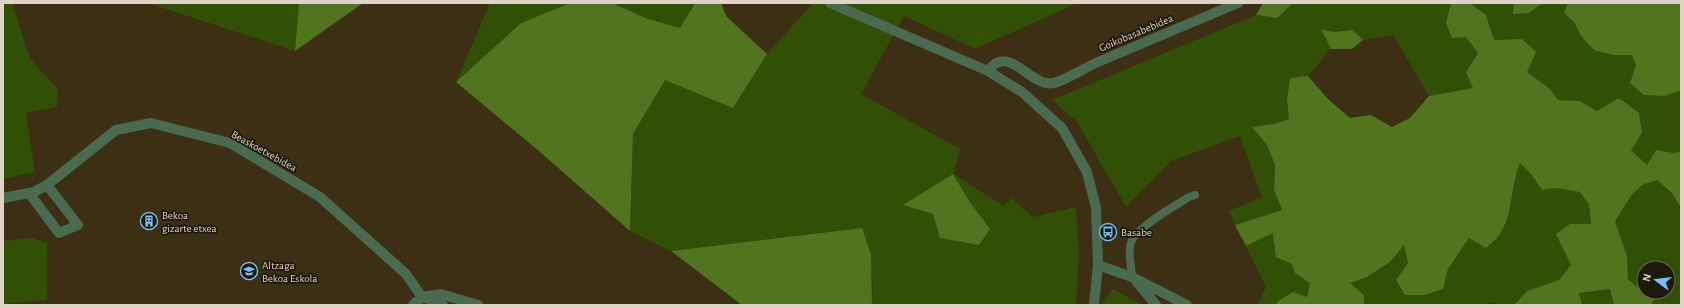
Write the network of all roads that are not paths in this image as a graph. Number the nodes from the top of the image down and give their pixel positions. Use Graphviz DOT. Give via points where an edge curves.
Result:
graph roads {
  1 [pos="830,3"];
  2 [pos="1238,3"];
  3 [pos="988,71"];
  4 [pos="47,185"];
  5 [pos="29,193"];
  6 [pos="1195,195"];
  7 [pos="3,198"];
  8 [pos="1098,265"];
  9 [pos="1132,277"];
  10 [pos="422,297"];
  11 [pos="413,305"];
  12 [pos="443,305"];
  13 [pos="478,305"];
  14 [pos="1094,305"];
  15 [pos="1156,305"];
  16 [pos="1187,305"];
  1 -- 3 [label="street"];
  2 -- 3 [label="street, Goikobasabebidea" via="1096,62 1054,83 1043,82 1007,62 997,62"];
  3 -- 8 [label="street" via="1022,92 1062,128 1077,153 1087,172 1096,208"];
  4 -- 5 [label="street, Beaskoetxebidea"];
  4 -- 5 [label="street" via="78,225 59,234"];
  4 -- 10 [label="street, Beaskoetxebidea" via="116,130 151,123 230,143 320,196 406,274"];
  5 -- 7 [label="street, Beaskoetxebidea"];
  6 -- 9 [label="lane" via="1133,237 1130,245"];
  8 -- 9 [label="street"];
  8 -- 14 [label="street"];
  9 -- 15 [label="street"];
  9 -- 16 [label="street"];
  10 -- 11 [label="street"];
  10 -- 12 [label="street" via="441,302"];
  10 -- 13 [label="street" via="441,294"];
}
